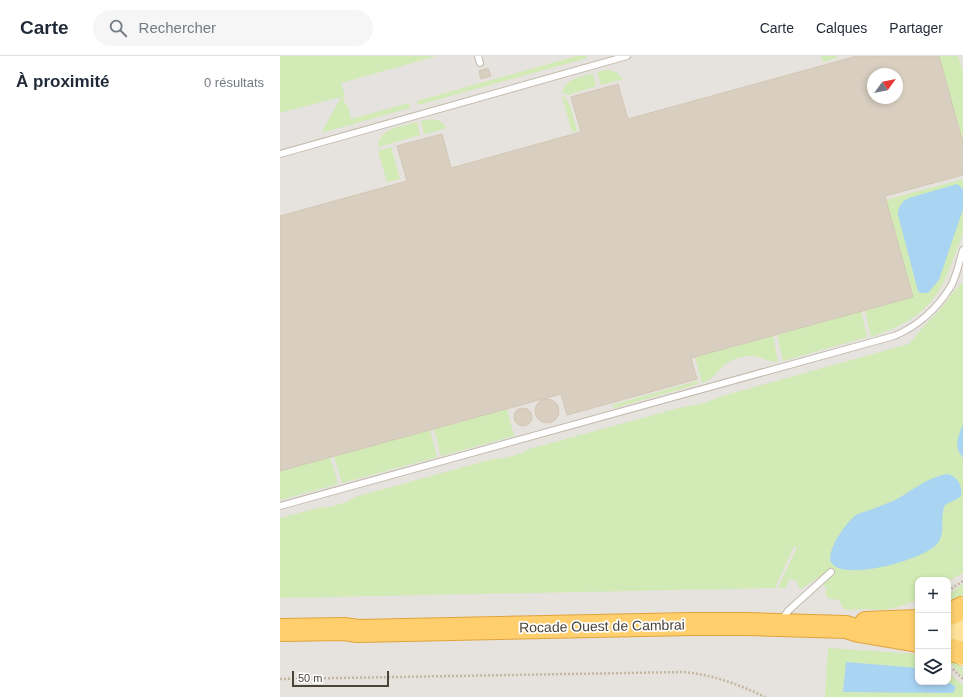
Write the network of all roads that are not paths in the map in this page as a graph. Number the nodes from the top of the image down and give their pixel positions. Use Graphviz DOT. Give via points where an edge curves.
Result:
graph roads {
  1 [pos="478,56"];
  2 [pos="627,56"];
  3 [pos="480,63"];
  4 [pos="280,154"];
  5 [pos="963,250"];
  6 [pos="280,506"];
  7 [pos="831,572"];
  8 [pos="958,610"];
  9 [pos="915,621"];
  10 [pos="780,625"];
  11 [pos="846,627"];
  12 [pos="280,630"];
  13 [pos="358,631"];
  14 [pos="280,640"];
  15 [pos="915,641"];
  16 [pos="956,656"];
  1 -- 3 [label="lane"];
  2 -- 4 [label="lane"];
  5 -- 6 [label="lane" via="952,284 939,302 905,332"];
  7 -- 10 [label="lane" via="788,610"];
  8 -- 16 [label="main road"];
  9 -- 11 [label="highway, Rocade Ouest de Cambrai" via="862,623"];
  10 -- 11 [label="highway, Rocade Ouest de Cambrai"];
  10 -- 13 [label="highway, Rocade Ouest de Cambrai" via="692,624"];
  11 -- 15 [label="highway, Rocade Ouest de Cambrai"];
  12 -- 13 [label="highway, Rocade Ouest de Cambrai"];
  13 -- 14 [label="highway, Rocade Ouest de Cambrai" via="345,635"];
}
